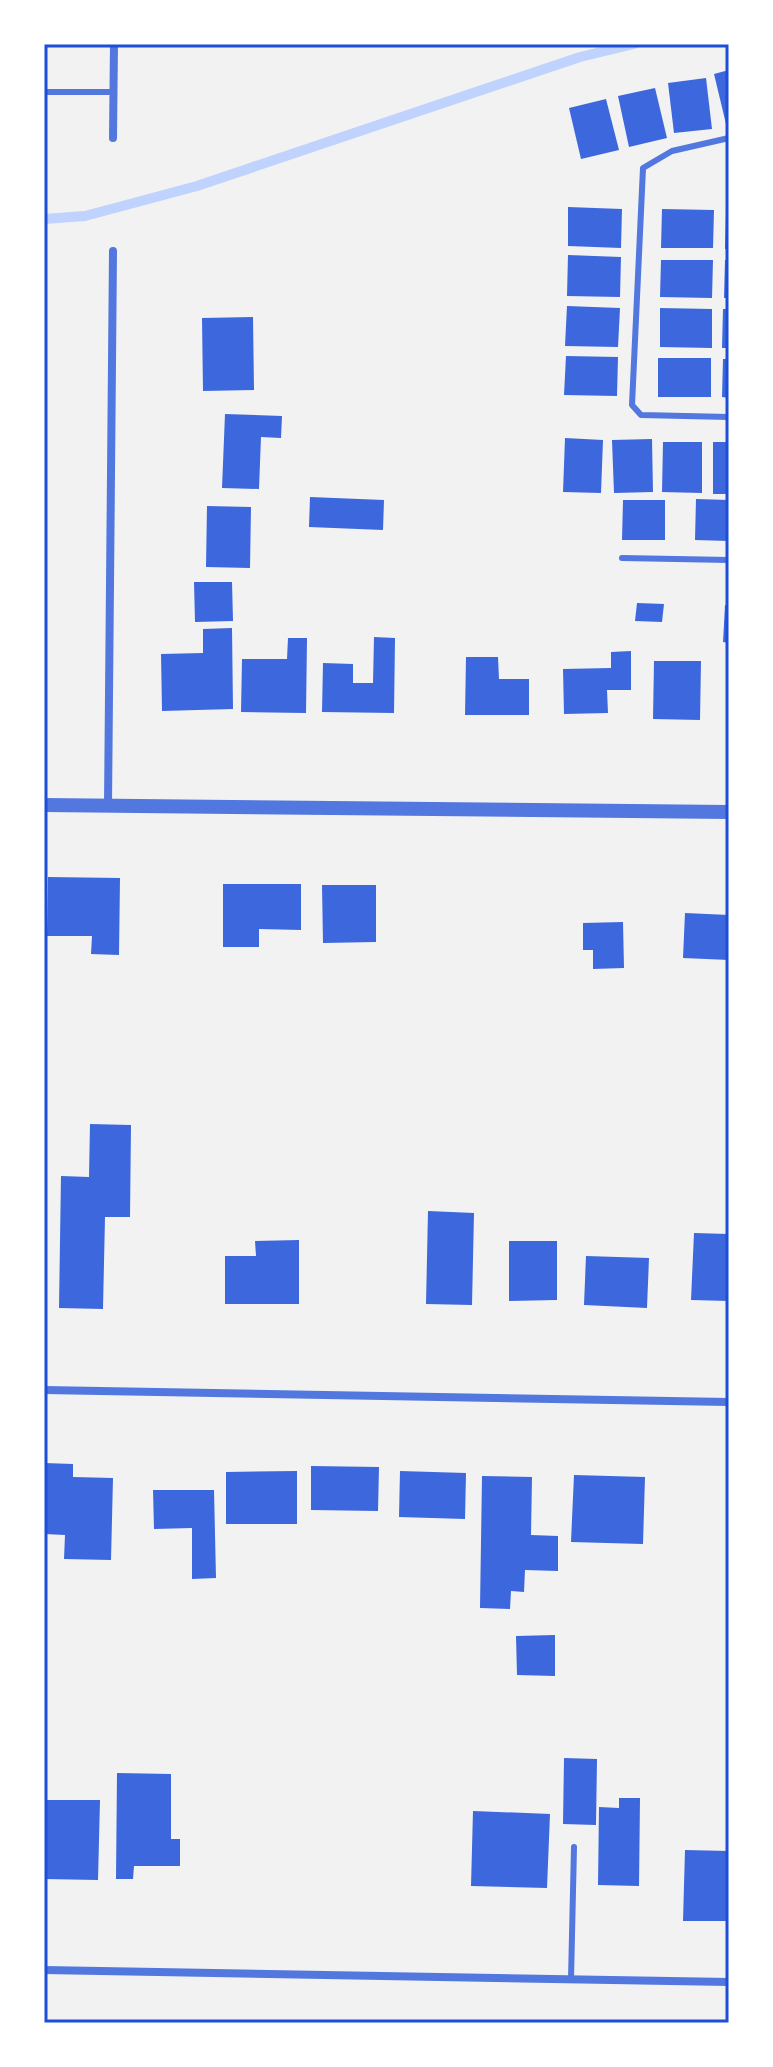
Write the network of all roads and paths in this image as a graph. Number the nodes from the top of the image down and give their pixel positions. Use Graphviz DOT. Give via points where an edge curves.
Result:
graph roads {
  1 [pos="114,44"];
  2 [pos="44,92"];
  3 [pos="114,92"];
  4 [pos="113,138"];
  5 [pos="729,138"];
  6 [pos="113,251"];
  7 [pos="729,417"];
  8 [pos="622,558"];
  9 [pos="729,560"];
  10 [pos="44,805"];
  11 [pos="108,806"];
  12 [pos="729,812"];
  13 [pos="44,1390"];
  14 [pos="729,1402"];
  15 [pos="574,1847"];
  16 [pos="44,1970"];
  17 [pos="571,1979"];
  18 [pos="729,1982"];
  1 -- 3 [label="street"];
  2 -- 3 [label="lane"];
  3 -- 4 [label="street"];
  5 -- 7 [label="lane" via="672,151 643,168 632,405 641,415"];
  6 -- 11 [label="street"];
  8 -- 9 [label="lane"];
  10 -- 11 [label="street"];
  11 -- 12 [label="street"];
  13 -- 14 [label="street"];
  15 -- 17 [label="lane"];
  16 -- 17 [label="street"];
  17 -- 18 [label="street"];
}
